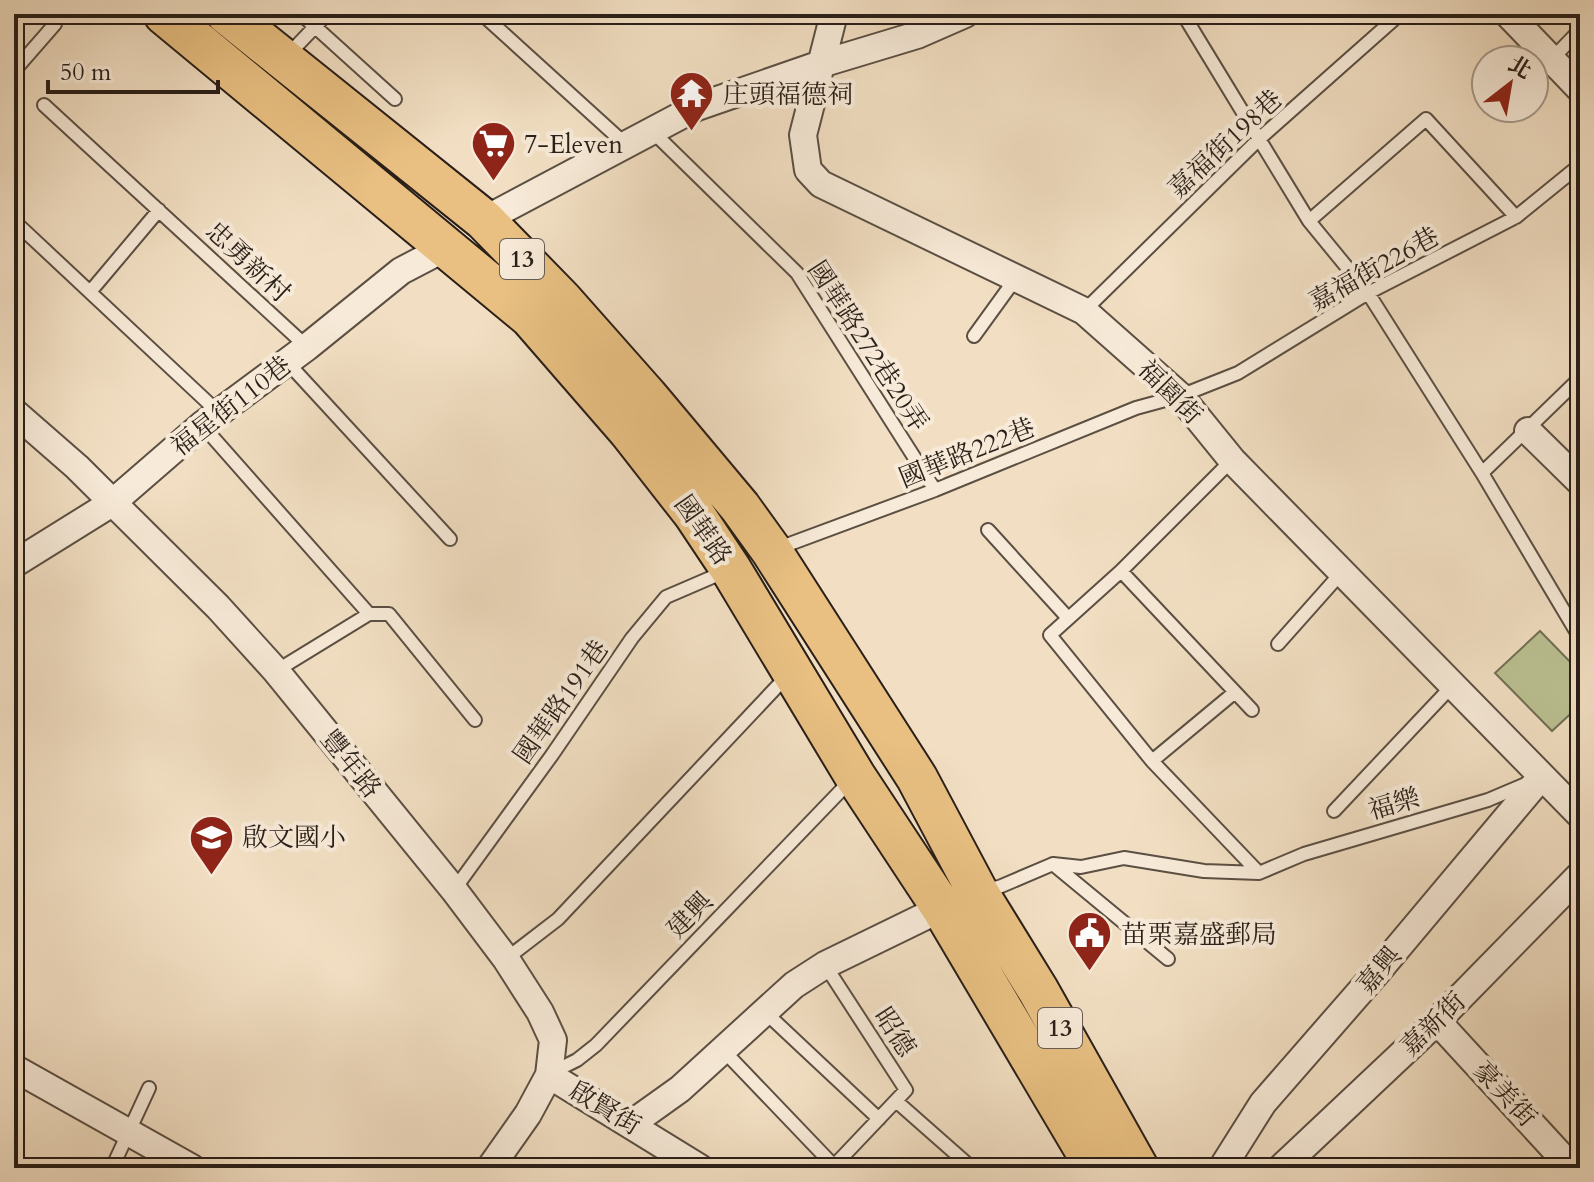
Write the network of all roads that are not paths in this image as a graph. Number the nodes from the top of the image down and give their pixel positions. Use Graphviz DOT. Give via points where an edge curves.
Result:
graph roads {
  1 [pos="164,14"];
  2 [pos="227,14"];
  3 [pos="301,14"];
  4 [pos="327,14"];
  5 [pos="482,14"];
  6 [pos="834,14"];
  7 [pos="965,14"];
  8 [pos="1183,14"];
  9 [pos="1400,14"];
  10 [pos="1508,14"];
  11 [pos="55,24"];
  12 [pos="314,27"];
  13 [pos="1580,30"];
  14 [pos="283,59"];
  15 [pos="1551,60"];
  16 [pos="821,64"];
  17 [pos="14,71"];
  18 [pos="1580,89"];
  19 [pos="395,99"];
  20 [pos="44,105"];
  21 [pos="653,132"];
  22 [pos="1259,139"];
  23 [pos="624,143"];
  24 [pos="1580,165"];
  25 [pos="159,210"];
  26 [pos="1516,217"];
  27 [pos="484,220"];
  28 [pos="14,221"];
  29 [pos="1309,221"];
  30 [pos="447,247"];
  31 [pos="1016,278"];
  32 [pos="90,292"];
  33 [pos="1368,293"];
  34 [pos="1084,311"];
  35 [pos="974,336"];
  36 [pos="297,354"];
  37 [pos="1580,378"];
  38 [pos="1180,396"];
  39 [pos="14,412"];
  40 [pos="210,419"];
  41 [pos="1528,431"];
  42 [pos="1232,460"];
  43 [pos="1482,473"];
  44 [pos="1580,482"];
  45 [pos="935,490"];
  46 [pos="112,503"];
  47 [pos="988,530"];
  48 [pos="450,539"];
  49 [pos="771,550"];
  50 [pos="14,564"];
  51 [pos="730,568"];
  52 [pos="1121,571"];
  53 [pos="1342,572"];
  54 [pos="369,614"];
  55 [pos="1068,618"];
  56 [pos="1580,638"];
  57 [pos="1278,644"];
  58 [pos="792,670"];
  59 [pos="276,671"];
  60 [pos="1453,684"];
  61 [pos="1235,692"];
  62 [pos="1252,710"];
  63 [pos="475,720"];
  64 [pos="1152,761"];
  65 [pos="855,776"];
  66 [pos="1541,777"];
  67 [pos="1334,811"];
  68 [pos="1580,815"];
  69 [pos="1053,864"];
  70 [pos="1259,873"];
  71 [pos="1580,875"];
  72 [pos="454,890"];
  73 [pos="977,891"];
  74 [pos="942,908"];
  75 [pos="506,959"];
  76 [pos="1168,959"];
  77 [pos="825,965"];
  78 [pos="765,1012"];
  79 [pos="1437,1021"];
  80 [pos="722,1049"];
  81 [pos="14,1068"];
  82 [pos="549,1075"];
  83 [pos="149,1088"];
  84 [pos="896,1101"];
  85 [pos="879,1119"];
  86 [pos="631,1124"];
  87 [pos="128,1132"];
  88 [pos="692,1165"];
  89 [pos="833,1167"];
  90 [pos="112,1168"];
  91 [pos="192,1168"];
  92 [pos="490,1168"];
  93 [pos="972,1168"];
  94 [pos="1096,1168"];
  95 [pos="1138,1168"];
  96 [pos="1222,1168"];
  97 [pos="1281,1168"];
  98 [pos="1572,1168"];
  1 -- 30 [label="main road, 國華路 / 13"];
  2 -- 14 [label="main road, 國華路 / 13"];
  3 -- 12 [label="lane"];
  4 -- 12 [label="lane"];
  5 -- 23 [label="lane"];
  6 -- 16 [label="street, 福園街"];
  7 -- 16 [label="street" via="917,35"];
  8 -- 22 [label="lane"];
  9 -- 22 [label="lane, 嘉福街198巷"];
  10 -- 15 [label="street"];
  11 -- 17 [label="lane"];
  12 -- 14 [label="lane"];
  12 -- 19 [label="lane"];
  13 -- 15 [label="lane"];
  14 -- 27 [label="main road, 國華路 / 13"];
  15 -- 18 [label="street"];
  16 -- 21 [label="street" via="697,107"];
  16 -- 31 [label="street, 福園街" via="803,135 808,170 821,184"];
  20 -- 25 [label="lane, 忠勇新村"];
  21 -- 23 [label="street"];
  21 -- 45 [label="lane, 國華路272巷20弄" via="797,273"];
  22 -- 29 [label="lane"];
  22 -- 34 [label="lane, 嘉福街198巷"];
  23 -- 27 [label="street"];
  24 -- 26 [label="lane, 嘉福街226巷"];
  25 -- 32 [label="lane"];
  25 -- 36 [label="lane, 忠勇新村"];
  26 -- 29 [label="lane" via="1426,119"];
  26 -- 33 [label="lane, 嘉福街226巷"];
  27 -- 30 [label="main road"];
  27 -- 49 [label="main road, 國華路 / 13" via="647,396"];
  28 -- 32 [label="lane"];
  29 -- 33 [label="lane"];
  30 -- 36 [label="street, 福星街110巷" via="401,271"];
  30 -- 51 [label="main road, 國華路 / 13" via="530,317 629,431"];
  31 -- 34 [label="street, 福園街"];
  31 -- 35 [label="lane"];
  32 -- 40 [label="lane"];
  33 -- 38 [label="lane, 嘉福街226巷" via="1238,373"];
  33 -- 43 [label="lane"];
  34 -- 38 [label="street, 福園街"];
  36 -- 40 [label="street, 福星街110巷"];
  36 -- 48 [label="lane, 忠勇新村"];
  37 -- 41 [label="lane"];
  38 -- 42 [label="street, 福園街"];
  38 -- 45 [label="lane, 國華路222巷" via="1136,408"];
  39 -- 46 [label="street, 豐年路"];
  40 -- 46 [label="street, 福星街110巷"];
  40 -- 54 [label="lane"];
  41 -- 43 [label="lane"];
  41 -- 44 [label="street"];
  42 -- 52 [label="lane"];
  42 -- 53 [label="street, 福園街"];
  43 -- 56 [label="lane"];
  45 -- 49 [label="lane, 國華路222巷"];
  46 -- 50 [label="street, 福星街110巷"];
  46 -- 59 [label="street, 豐年路"];
  47 -- 55 [label="lane"];
  49 -- 51 [label="main road"];
  49 -- 73 [label="main road, 國華路 / 13" via="917,778"];
  51 -- 58 [label="main road, 國華路 / 13"];
  51 -- 72 [label="lane, 國華路191巷" via="666,597"];
  52 -- 55 [label="lane"];
  52 -- 61 [label="lane"];
  53 -- 57 [label="lane"];
  53 -- 60 [label="street, 福園街"];
  54 -- 59 [label="lane"];
  54 -- 63 [label="lane" via="389,614"];
  55 -- 64 [label="lane" via="1050,635"];
  58 -- 65 [label="main road, 國華路 / 13"];
  58 -- 75 [label="lane" via="558,919"];
  59 -- 72 [label="street, 豐年路"];
  60 -- 66 [label="street, 福園街"];
  60 -- 67 [label="lane, 福樂"];
  61 -- 62 [label="lane"];
  61 -- 64 [label="lane"];
  64 -- 70 [label="lane"];
  65 -- 74 [label="main road, 國華路 / 13"];
  65 -- 82 [label="lane, 建興" via="596,1045"];
  66 -- 68 [label="street, 福園街"];
  66 -- 70 [label="lane, 福樂" via="1488,800 1304,854"];
  66 -- 96 [label="street, 嘉興" via="1263,1103"];
  69 -- 70 [label="lane, 福樂" via="1081,867 1124,858 1204,871"];
  69 -- 73 [label="lane, 福樂"];
  69 -- 76 [label="lane"];
  71 -- 79 [label="street, 嘉新街"];
  72 -- 75 [label="street, 豐年路"];
  73 -- 74 [label="main road"];
  73 -- 95 [label="main road, 國華路 / 13"];
  74 -- 77 [label="street"];
  74 -- 94 [label="main road, 國華路 / 13"];
  75 -- 82 [label="street, 豐年路" via="553,1040"];
  77 -- 78 [label="street"];
  77 -- 84 [label="lane, 昭德" via="906,1090"];
  78 -- 80 [label="street"];
  78 -- 85 [label="lane"];
  79 -- 97 [label="street, 嘉新街"];
  79 -- 98 [label="street, 豪美街"];
  80 -- 86 [label="street" via="680,1089"];
  80 -- 89 [label="lane, 昭德"];
  81 -- 87 [label="street"];
  82 -- 86 [label="street, 啟賢街"];
  82 -- 92 [label="street, 豐年路"];
  83 -- 87 [label="lane"];
  84 -- 85 [label="lane, 昭德"];
  84 -- 93 [label="lane"];
  85 -- 89 [label="lane, 昭德"];
  86 -- 88 [label="street, 啟賢街"];
  87 -- 90 [label="lane"];
  87 -- 91 [label="street"];
}
